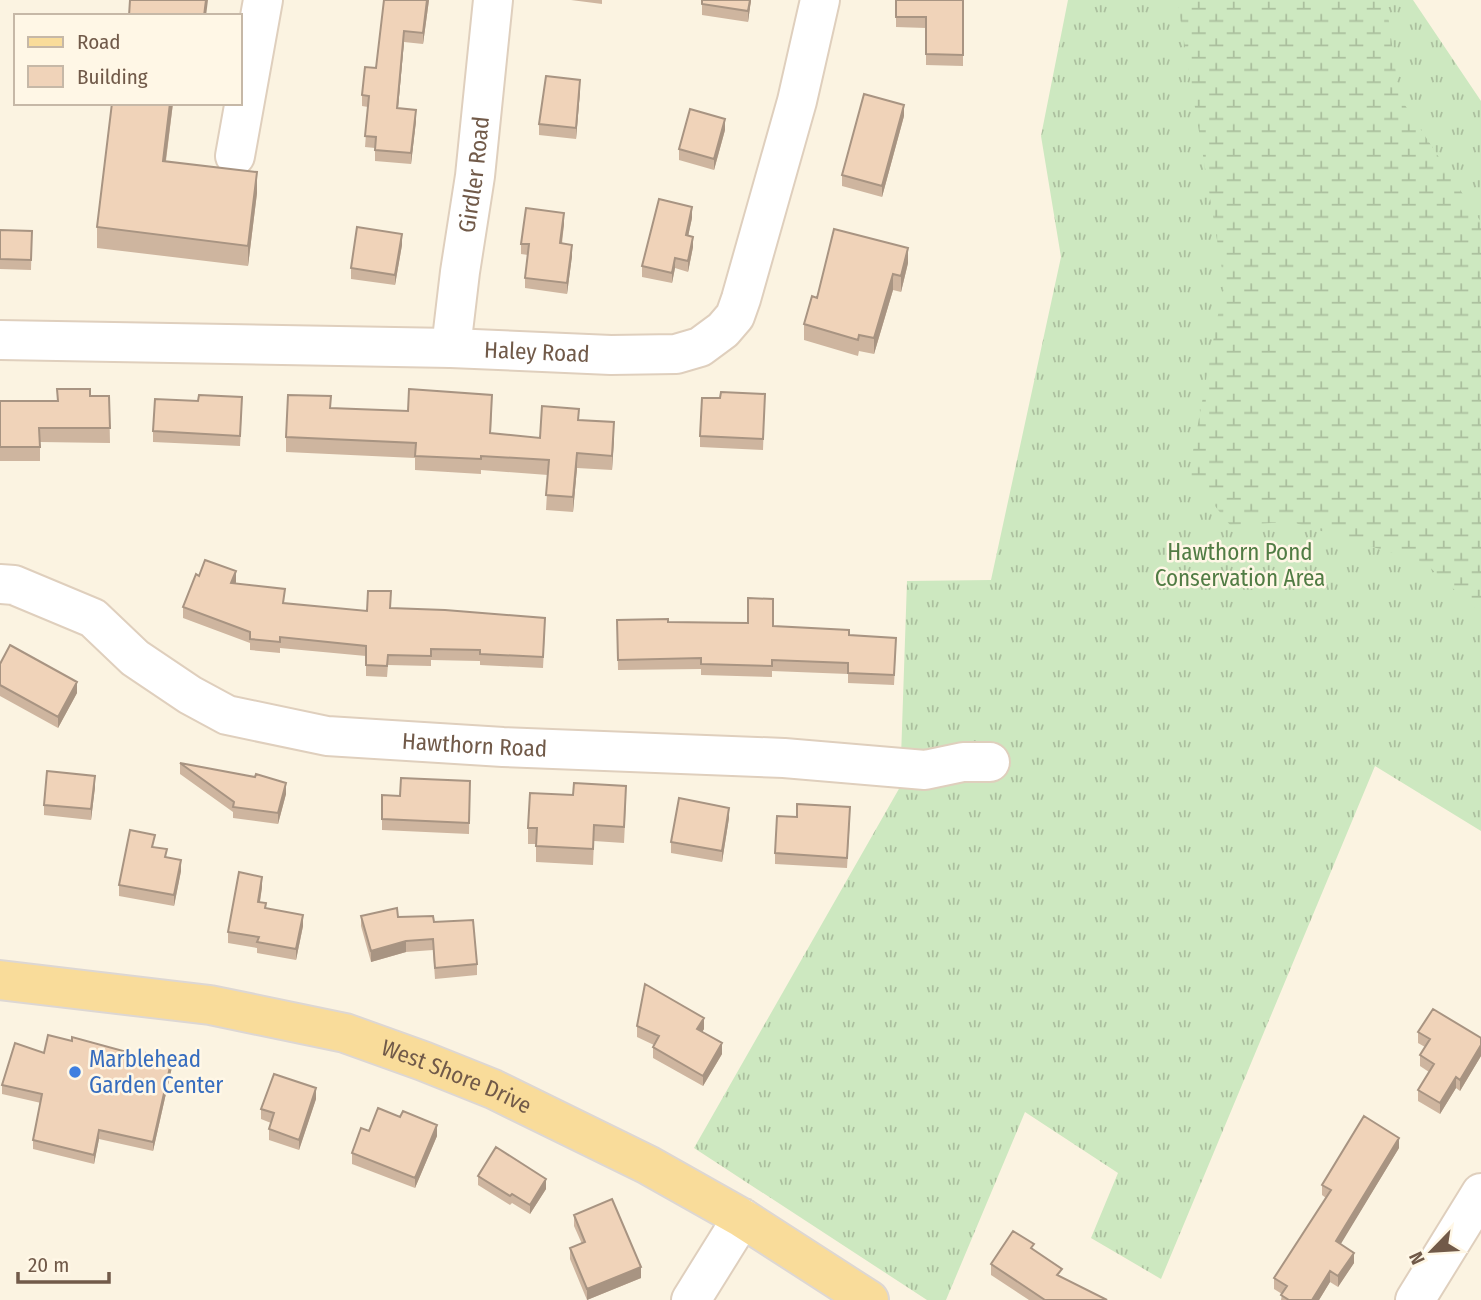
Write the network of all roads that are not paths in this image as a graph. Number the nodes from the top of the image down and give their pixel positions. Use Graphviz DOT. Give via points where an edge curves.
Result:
graph roads {
  1 [pos="263,0"];
  2 [pos="493,0"];
  3 [pos="820,0"];
  4 [pos="235,156"];
  5 [pos="0,340"];
  6 [pos="451,348"];
  7 [pos="0,584"];
  8 [pos="990,762"];
  9 [pos="0,980"];
  10 [pos="1481,1194"];
  11 [pos="742,1218"];
  12 [pos="691,1300"];
  13 [pos="869,1300"];
  14 [pos="1415,1300"];
  1 -- 4 [label="street"];
  2 -- 6 [label="street, Girdler Road"];
  3 -- 6 [label="street, Haley Road" via="747,281 734,316 723,330 700,347 676,354"];
  5 -- 6 [label="street, Haley Road"];
  7 -- 8 [label="street, Hawthorn Road" via="14,585 93,618 135,658 227,715 327,736 925,769"];
  9 -- 11 [label="main road, West Shore Drive" via="210,1005 345,1033 493,1089 648,1164"];
  10 -- 14 [label="street"];
  11 -- 12 [label="street"];
  11 -- 13 [label="main road, West Shore Drive"];
}
